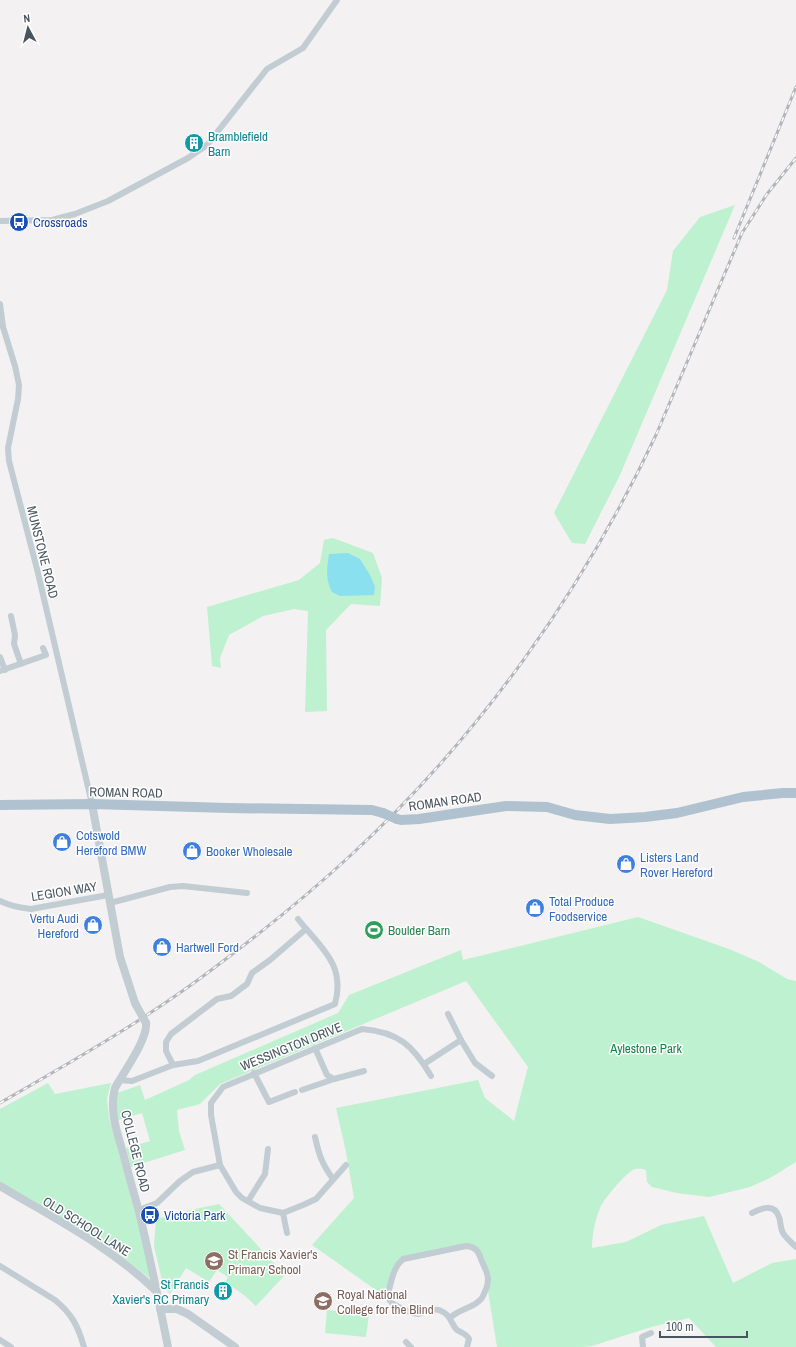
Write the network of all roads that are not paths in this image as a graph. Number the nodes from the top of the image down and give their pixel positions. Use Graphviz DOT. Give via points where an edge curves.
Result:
graph roads {
  1 [pos="337,0"];
  2 [pos="0,221"];
  3 [pos="0,304"];
  4 [pos="12,616"];
  5 [pos="43,648"];
  6 [pos="0,657"];
  7 [pos="21,664"];
  8 [pos="2,671"];
  9 [pos="796,793"];
  10 [pos="92,804"];
  11 [pos="0,805"];
  12 [pos="248,893"];
  13 [pos="109,899"];
  14 [pos="0,901"];
  15 [pos="298,919"];
  16 [pos="306,929"];
  17 [pos="448,1014"];
  18 [pos="461,1040"];
  19 [pos="315,1048"];
  20 [pos="424,1064"];
  21 [pos="173,1065"];
  22 [pos="364,1071"];
  23 [pos="254,1073"];
  24 [pos="431,1076"];
  25 [pos="492,1076"];
  26 [pos="334,1079"];
  27 [pos="119,1080"];
  28 [pos="302,1090"];
  29 [pos="295,1092"];
  30 [pos="315,1137"];
  31 [pos="268,1149"];
  32 [pos="220,1165"];
  33 [pos="346,1166"];
  34 [pos="333,1179"];
  35 [pos="0,1186"];
  36 [pos="248,1201"];
  37 [pos="138,1210"];
  38 [pos="283,1212"];
  39 [pos="752,1213"];
  40 [pos="287,1233"];
  41 [pos="796,1247"];
  42 [pos="0,1266"];
  43 [pos="157,1292"];
  44 [pos="160,1309"];
  45 [pos="450,1318"];
  46 [pos="651,1333"];
  47 [pos="0,1340"];
  48 [pos="11,1347"];
  49 [pos="84,1347"];
  50 [pos="168,1347"];
  51 [pos="235,1347"];
  52 [pos="467,1347"];
  53 [pos="643,1347"];
  1 -- 2 [label="street" via="303,48 267,70 207,145 188,158 114,197 75,214 52,220"];
  3 -- 10 [label="street, MUNSTONE ROAD" via="3,327 19,385 8,461 37,569"];
  4 -- 7 [label="street" via="14,644"];
  5 -- 7 [label="street" via="47,658"];
  6 -- 8 [label="street"];
  7 -- 8 [label="street"];
  9 -- 10 [label="main road, ROMAN ROAD, bridge" via="743,797 645,818 575,815 547,807 506,806 401,820 372,810"];
  10 -- 11 [label="main road, ROMAN ROAD"];
  10 -- 13 [label="street, COLLEGE ROAD"];
  12 -- 13 [label="street, LEGION WAY" via="183,886"];
  13 -- 14 [label="street, LEGION WAY" via="31,908 8,905"];
  13 -- 27 [label="street, COLLEGE ROAD, bridge" via="120,957 146,1023 140,1044"];
  15 -- 16 [label="street"];
  16 -- 21 [label="street" via="252,973 247,984 232,996 217,999 171,1034 166,1042 166,1051"];
  16 -- 21 [label="street" via="332,961 338,978 338,992 334,1004 198,1061"];
  17 -- 18 [label="street"];
  18 -- 20 [label="street"];
  18 -- 25 [label="street" via="475,1063"];
  19 -- 20 [label="street, WESSINGTON DRIVE" via="362,1029 375,1030 401,1040 412,1048"];
  19 -- 23 [label="street, WESSINGTON DRIVE"];
  19 -- 26 [label="street" via="327,1074"];
  20 -- 24 [label="street, WESSINGTON DRIVE"];
  21 -- 27 [label="street" via="132,1081"];
  22 -- 26 [label="street"];
  23 -- 29 [label="street" via="269,1102"];
  23 -- 32 [label="street, WESSINGTON DRIVE" via="223,1087 211,1103"];
  26 -- 28 [label="street"];
  27 -- 37 [label="street, COLLEGE ROAD" via="113,1095 114,1119"];
  30 -- 34 [label="street" via="319,1157"];
  31 -- 36 [label="street" via="265,1174"];
  32 -- 36 [label="street" via="236,1192"];
  32 -- 37 [label="street" via="192,1172 157,1203"];
  33 -- 34 [label="street"];
  34 -- 38 [label="street" via="316,1198"];
  35 -- 43 [label="street, OLD SCHOOL LANE" via="111,1253"];
  36 -- 38 [label="street" via="260,1208"];
  37 -- 43 [label="street, COLLEGE ROAD"];
  38 -- 40 [label="street"];
  39 -- 41 [label="street" via="769,1207 775,1210 782,1232"];
  42 -- 49 [label="street" via="62,1306 74,1320"];
  43 -- 44 [label="street, COLLEGE ROAD"];
  44 -- 50 [label="street, COLLEGE ROAD"];
  44 -- 51 [label="street" via="177,1309 188,1314"];
  45 -- 45 [label="street" via="437,1309 417,1314 389,1300 395,1269 403,1259 466,1246 473,1247 479,1253 488,1279 481,1300"];
  45 -- 52 [label="street" via="456,1329 468,1336"];
  46 -- 53 [label="street" via="642,1337"];
  47 -- 48 [label="street"];
}
